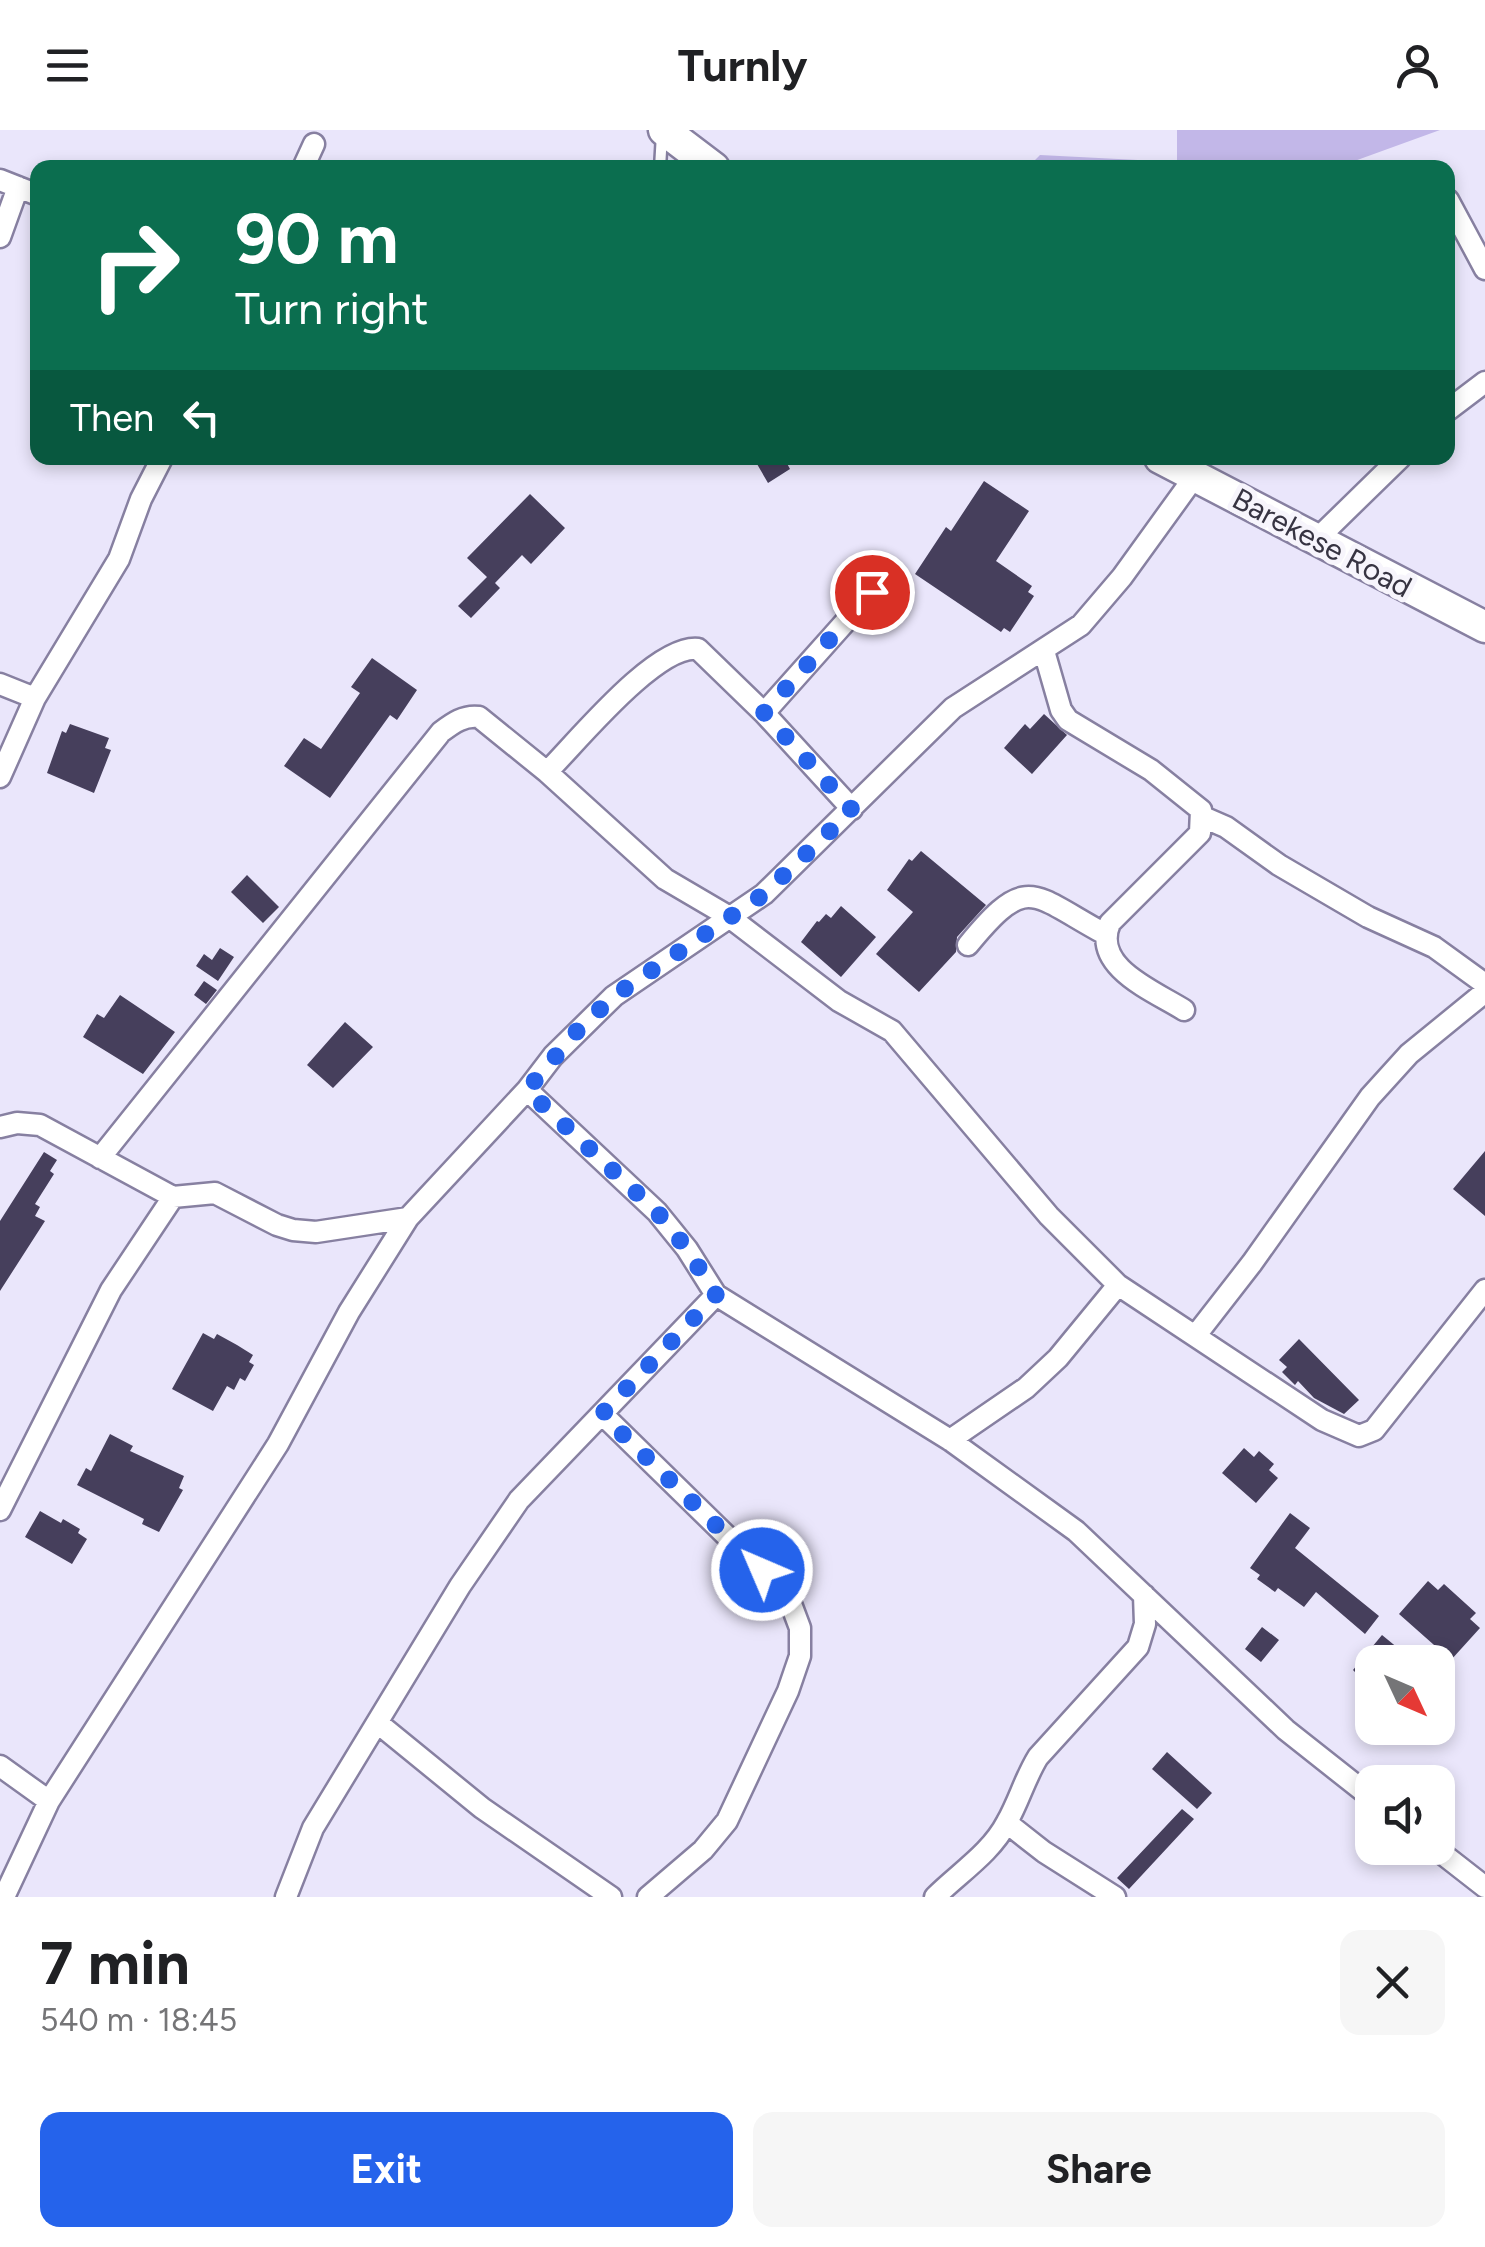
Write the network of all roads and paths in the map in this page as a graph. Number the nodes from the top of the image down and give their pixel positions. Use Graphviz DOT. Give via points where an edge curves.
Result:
graph roads {
  1 [pos="663,130"];
  2 [pos="314,144"];
  3 [pos="307,160"];
  4 [pos="661,160"];
  5 [pos="703,160"];
  6 [pos="18,187"];
  7 [pos="1455,213"];
  8 [pos="0,237"];
  9 [pos="1485,270"];
  10 [pos="1485,382"];
  11 [pos="1455,405"];
  12 [pos="158,465"];
  13 [pos="1173,465"];
  14 [pos="1393,465"];
  15 [pos="1194,476"];
  16 [pos="1316,540"];
  17 [pos="872,592"];
  18 [pos="1485,627"];
  19 [pos="1044,651"];
  20 [pos="0,684"];
  21 [pos="35,698"];
  22 [pos="764,713"];
  23 [pos="547,772"];
  24 [pos="0,777"];
  25 [pos="852,810"];
  26 [pos="1203,817"];
  27 [pos="728,916"];
  28 [pos="1105,934"];
  29 [pos="968,945"];
  30 [pos="1485,984"];
  31 [pos="1485,992"];
  32 [pos="1184,1010"];
  33 [pos="527,1090"];
  34 [pos="0,1127"];
  35 [pos="100,1158"];
  36 [pos="173,1197"];
  37 [pos="408,1218"];
  38 [pos="1118,1285"];
  39 [pos="1485,1290"];
  40 [pos="716,1295"];
  41 [pos="1196,1335"];
  42 [pos="602,1414"];
  43 [pos="950,1440"];
  44 [pos="0,1510"];
  45 [pos="1144,1595"];
  46 [pos="379,1724"];
  47 [pos="0,1766"];
  48 [pos="1355,1785"];
  49 [pos="49,1802"];
  50 [pos="1007,1823"];
  51 [pos="1455,1863"];
  52 [pos="1485,1886"];
  53 [pos="4,1897"];
  54 [pos="286,1897"];
  55 [pos="611,1897"];
  56 [pos="648,1897"];
  57 [pos="936,1897"];
  58 [pos="1116,1897"];
  1 -- 4 [label="lane"];
  1 -- 5 [label="main road"];
  2 -- 3 [label="street"];
  6 -- 8 [label="street"];
  7 -- 9 [label="street"];
  10 -- 11 [label="street"];
  12 -- 21 [label="street" via="119,560"];
  13 -- 15 [label="main road, Barekese Road"];
  14 -- 16 [label="street"];
  15 -- 16 [label="main road, Barekese Road"];
  15 -- 19 [label="street" via="1103,602"];
  16 -- 18 [label="main road, Barekese Road"];
  17 -- 22 [label="street"];
  19 -- 25 [label="street" via="953,708"];
  19 -- 26 [label="street" via="1068,720 1151,770 1196,803"];
  20 -- 21 [label="street"];
  21 -- 24 [label="street"];
  22 -- 23 [label="street" via="706,654 679,650 636,679"];
  22 -- 25 [label="street"];
  23 -- 27 [label="street" via="666,879"];
  23 -- 35 [label="street" via="479,717 441,732"];
  25 -- 27 [label="street" via="764,894"];
  26 -- 28 [label="street" via="1200,833"];
  26 -- 30 [label="street" via="1368,917 1434,947"];
  27 -- 33 [label="street" via="614,996"];
  27 -- 38 [label="street" via="838,1001 892,1031 1049,1216"];
  28 -- 29 [label="street" via="1032,895 997,910"];
  28 -- 32 [label="street" via="1110,958 1120,968"];
  31 -- 41 [label="street" via="1370,1096"];
  33 -- 37 [label="street"];
  33 -- 40 [label="street" via="657,1212"];
  34 -- 35 [label="street" via="40,1125"];
  35 -- 36 [label="street"];
  36 -- 37 [label="street" via="215,1193 294,1230 316,1232"];
  36 -- 44 [label="street" via="110,1290"];
  37 -- 49 [label="street" via="278,1444"];
  38 -- 41 [label="street"];
  38 -- 43 [label="street" via="1026,1388"];
  39 -- 41 [label="street" via="1366,1435 1322,1420"];
  40 -- 42 [label="street"];
  40 -- 43 [label="street"];
  42 -- 46 [label="street" via="520,1500"];
  42 -- 56 [label="street" via="788,1596 800,1628 800,1656 788,1691 726,1820 703,1850"];
  43 -- 45 [label="street" via="1076,1530"];
  45 -- 48 [label="street" via="1286,1730"];
  45 -- 50 [label="street" via="1138,1647 1038,1757"];
  46 -- 54 [label="street" via="313,1828"];
  46 -- 55 [label="street" via="482,1808"];
  47 -- 49 [label="street"];
  49 -- 53 [label="street"];
  50 -- 57 [label="street"];
  50 -- 58 [label="street"];
  51 -- 52 [label="street"];
}
